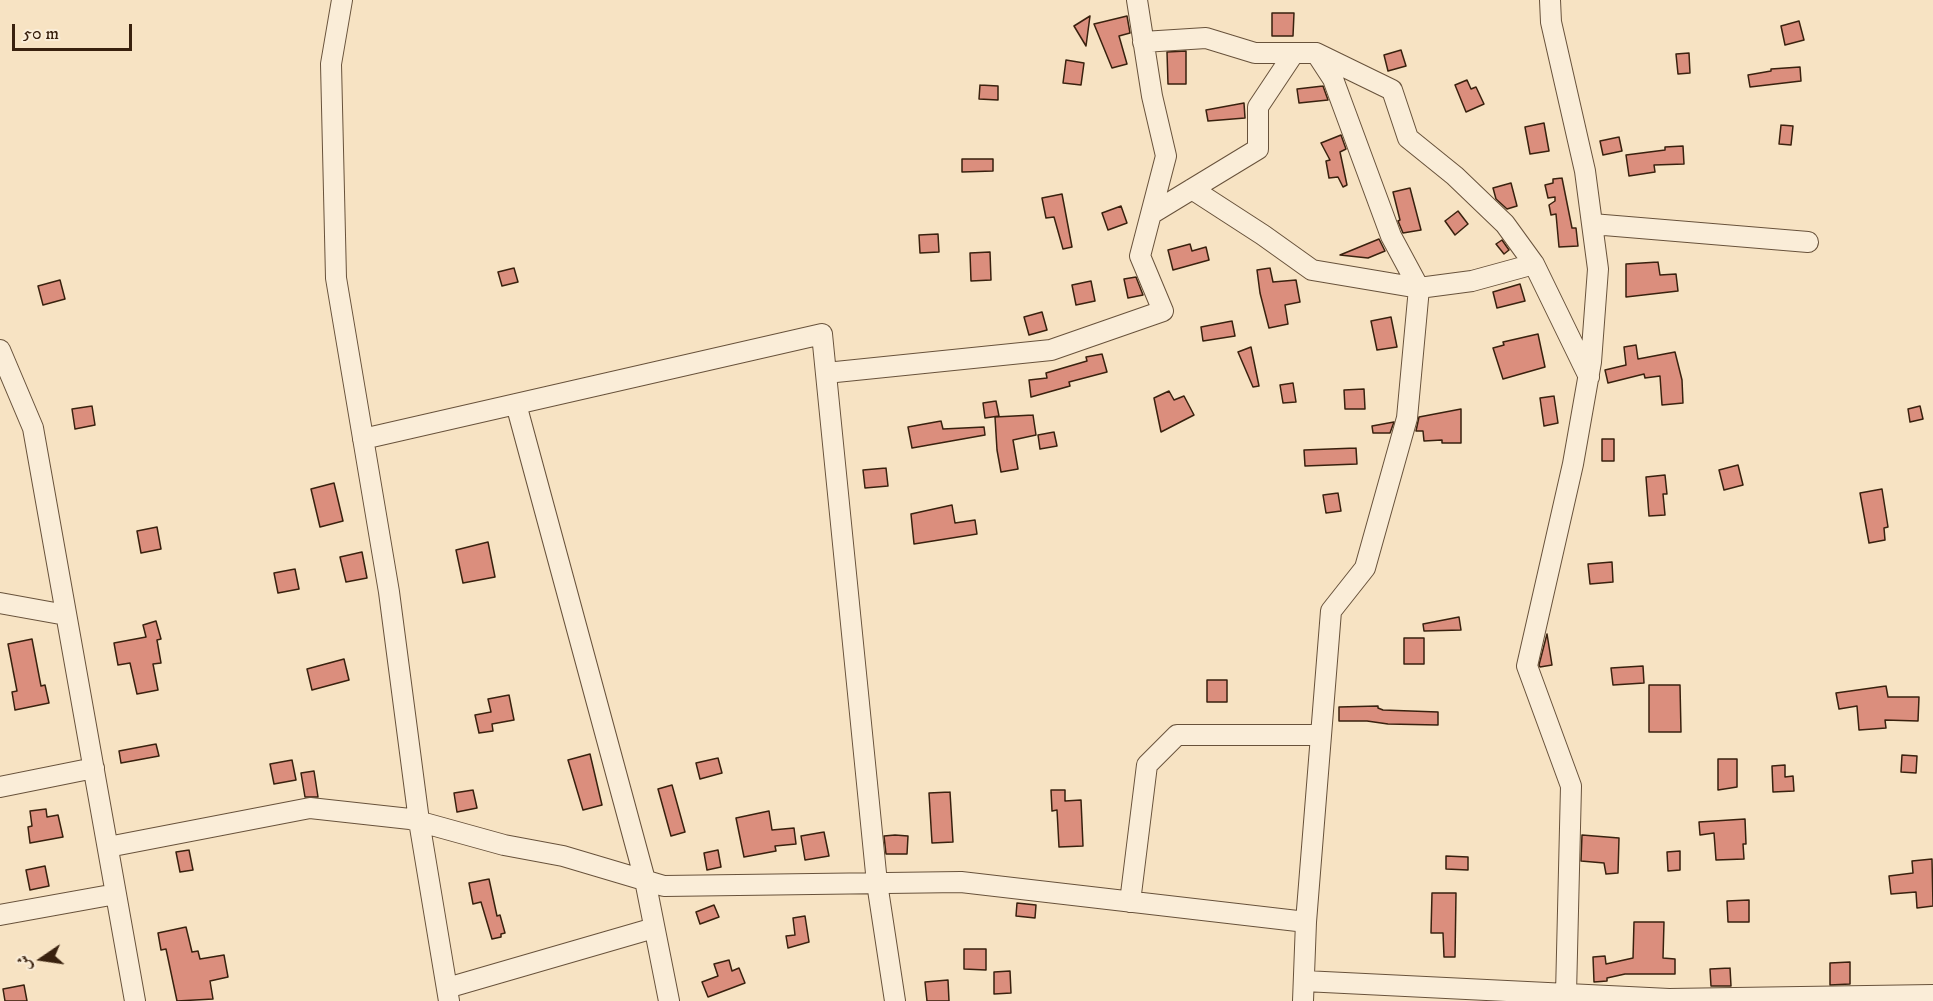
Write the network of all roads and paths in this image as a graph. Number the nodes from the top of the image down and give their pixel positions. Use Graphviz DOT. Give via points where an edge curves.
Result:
graph roads {
  1 [pos="342,0"];
  2 [pos="1137,0"];
  3 [pos="1550,0"];
  4 [pos="1143,42"];
  5 [pos="1294,53"];
  6 [pos="1316,53"];
  7 [pos="1192,189"];
  8 [pos="1151,214"];
  9 [pos="1592,224"];
  10 [pos="1808,242"];
  11 [pos="1534,264"];
  12 [pos="1419,288"];
  13 [pos="0,350"];
  14 [pos="826,373"];
  15 [pos="1589,377"];
  16 [pos="516,404"];
  17 [pos="363,439"];
  18 [pos="0,603"];
  19 [pos="66,615"];
  20 [pos="1321,735"];
  21 [pos="93,768"];
  22 [pos="0,787"];
  23 [pos="419,822"];
  24 [pos="108,847"];
  25 [pos="645,880"];
  26 [pos="877,883"];
  27 [pos="116,894"];
  28 [pos="1130,902"];
  29 [pos="0,915"];
  30 [pos="1306,922"];
  31 [pos="654,928"];
  32 [pos="1304,981"];
  33 [pos="448,994"];
  34 [pos="1933,995"];
  35 [pos="1564,998"];
  36 [pos="1842,999"];
  37 [pos="135,1001"];
  38 [pos="669,1001"];
  39 [pos="895,1001"];
  40 [pos="1303,1001"];
  1 -- 17 [label="street" via="331,64 336,278"];
  2 -- 4 [label="street"];
  3 -- 9 [label="street" via="1551,22 1585,171"];
  4 -- 5 [label="street" via="1206,38 1255,53"];
  4 -- 8 [label="street" via="1166,156"];
  5 -- 6 [label="street"];
  5 -- 7 [label="street" via="1258,107 1258,149"];
  6 -- 11 [label="street" via="1392,90 1408,138 1505,224"];
  6 -- 12 [label="street" via="1333,79 1391,236"];
  7 -- 8 [label="street"];
  7 -- 12 [label="street" via="1312,270"];
  8 -- 14 [label="street" via="1140,256 1163,311 1051,350"];
  9 -- 10 [label="street"];
  9 -- 15 [label="street" via="1598,269"];
  11 -- 12 [label="street" via="1472,281"];
  11 -- 15 [label="street"];
  12 -- 20 [label="street" via="1407,418 1365,568 1331,611"];
  13 -- 19 [label="street" via="33,428"];
  14 -- 16 [label="street" via="822,334"];
  14 -- 26 [label="street"];
  15 -- 35 [label="street" via="1527,666 1571,786"];
  16 -- 17 [label="street"];
  16 -- 25 [label="street"];
  17 -- 23 [label="street" via="389,592"];
  18 -- 19 [label="street"];
  19 -- 21 [label="street"];
  20 -- 28 [label="street" via="1177,735 1147,765"];
  20 -- 30 [label="street"];
  21 -- 22 [label="street"];
  21 -- 24 [label="street"];
  23 -- 24 [label="street" via="310,808"];
  23 -- 25 [label="street"];
  23 -- 33 [label="street"];
  24 -- 27 [label="street"];
  25 -- 26 [label="street" via="664,886"];
  25 -- 31 [label="street"];
  26 -- 28 [label="street" via="961,882"];
  26 -- 39 [label="street"];
  27 -- 29 [label="street"];
  27 -- 37 [label="street"];
  28 -- 30 [label="street"];
  30 -- 32 [label="street"];
  31 -- 33 [label="street"];
  31 -- 38 [label="street"];
  32 -- 35 [label="street"];
  32 -- 40 [label="street"];
  34 -- 36 [label="street"];
  35 -- 36 [label="street"];
}
